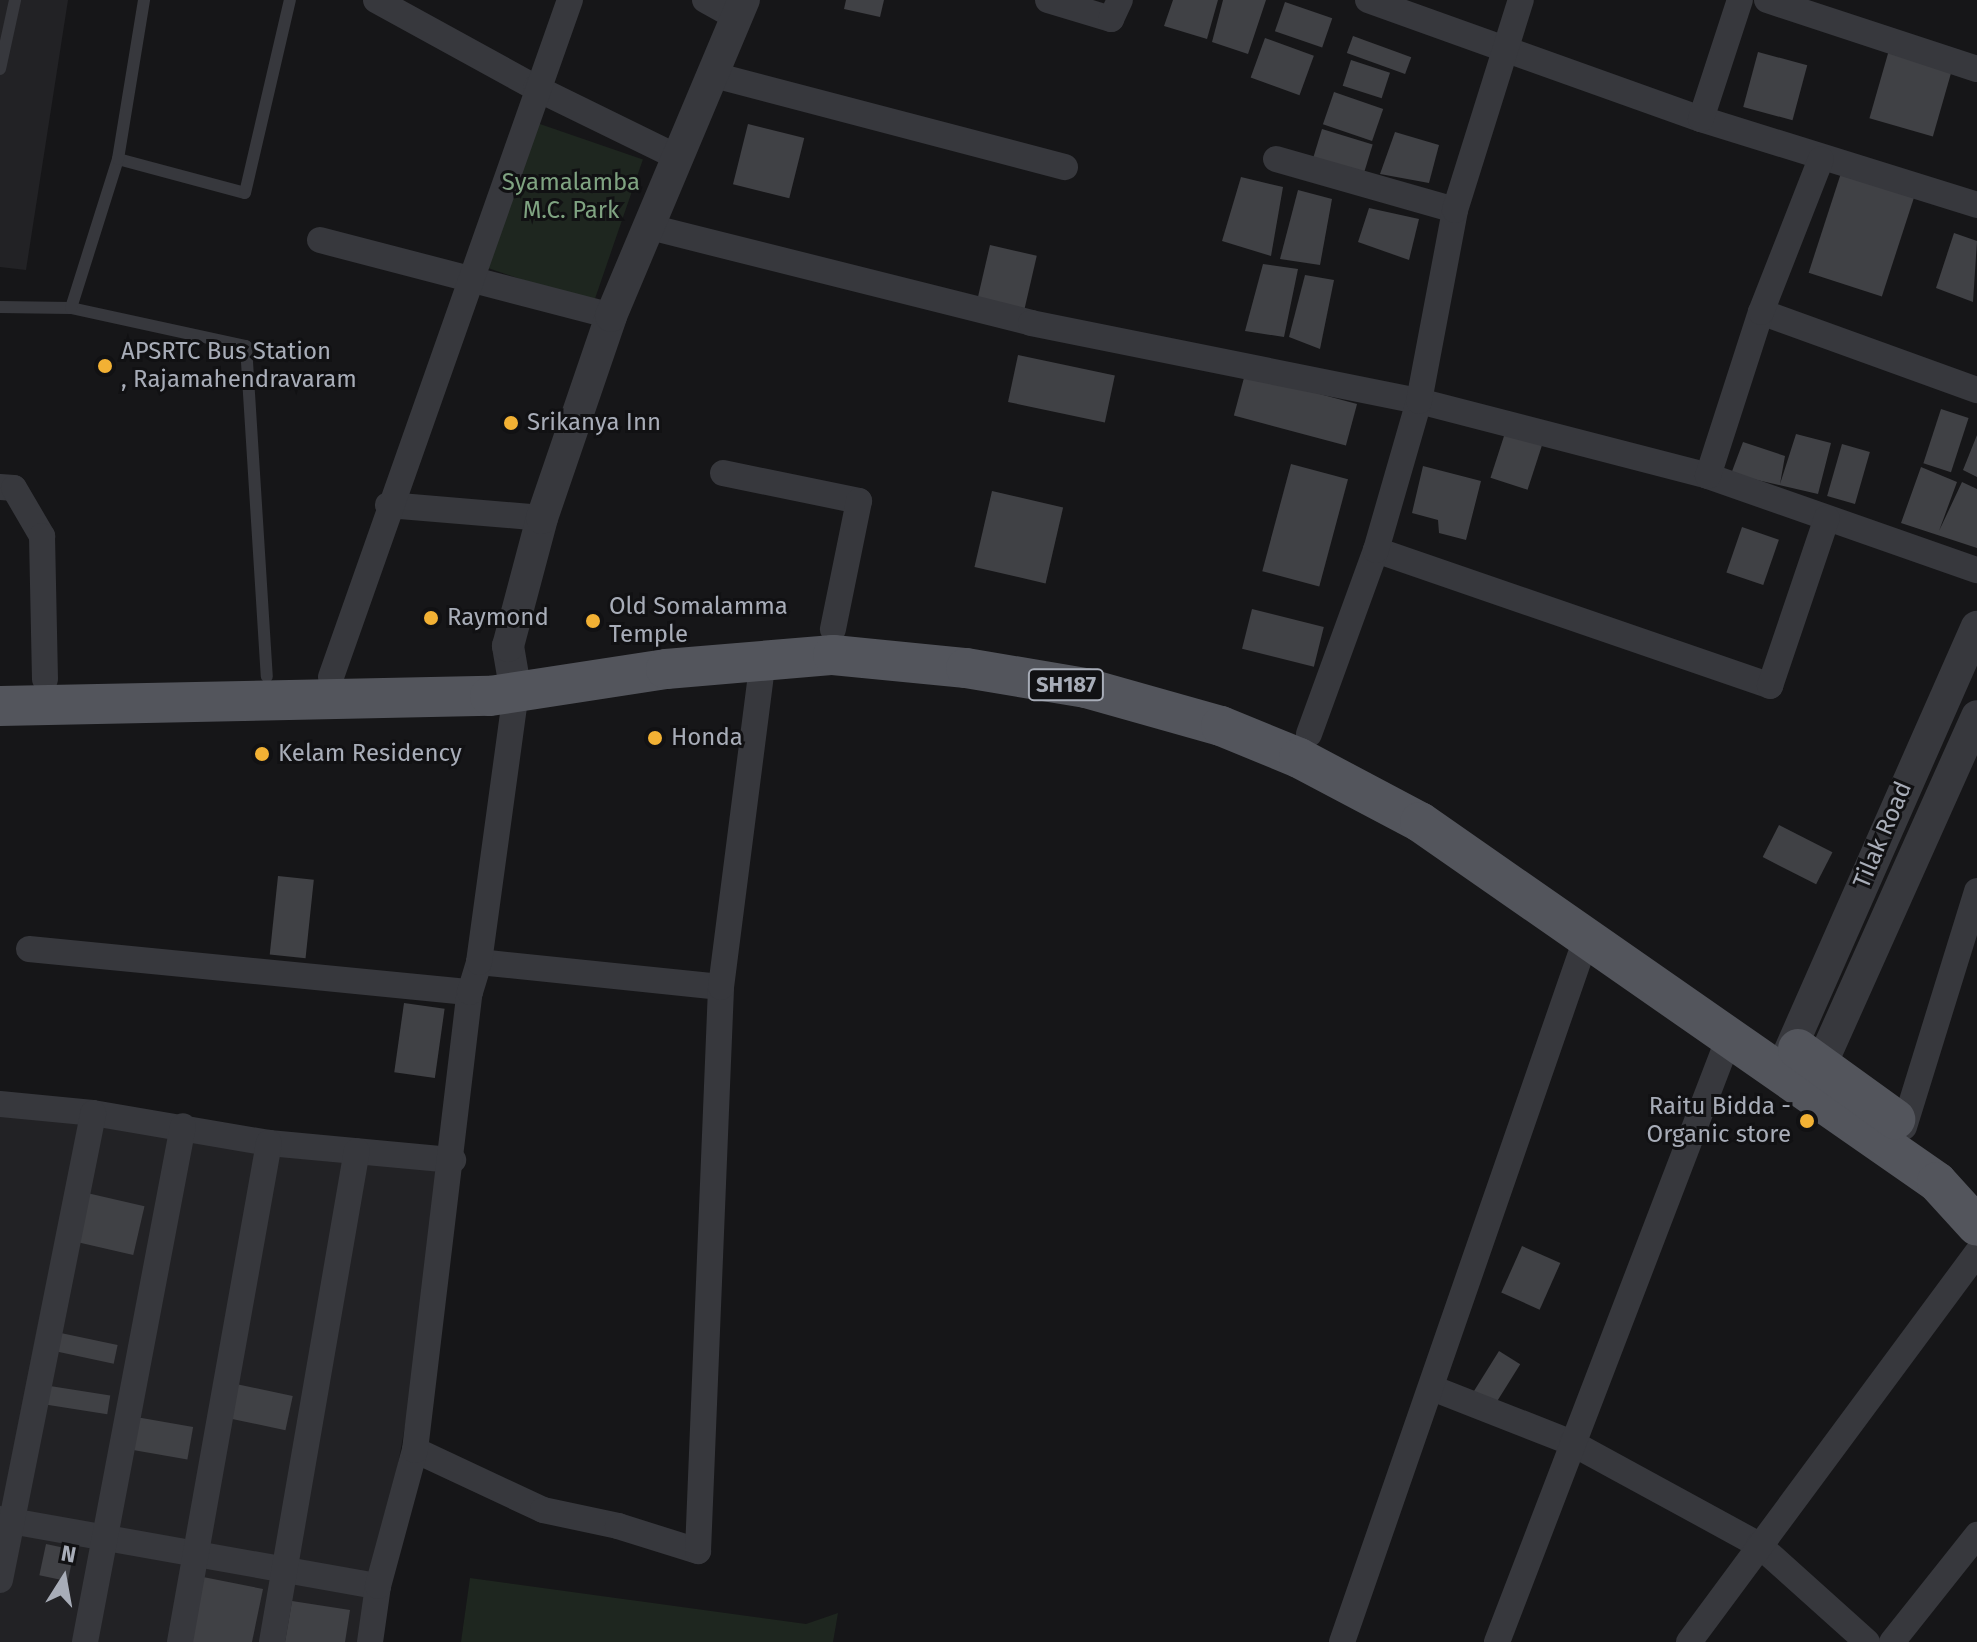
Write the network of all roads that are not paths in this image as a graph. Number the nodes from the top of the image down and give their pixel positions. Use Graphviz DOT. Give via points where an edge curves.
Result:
graph roads {
  1 [pos="15,0"];
  2 [pos="144,0"];
  3 [pos="290,0"];
  4 [pos="376,0"];
  5 [pos="570,0"];
  6 [pos="705,0"];
  7 [pos="1048,0"];
  8 [pos="1120,0"];
  9 [pos="1368,0"];
  10 [pos="1521,0"];
  11 [pos="1740,0"];
  12 [pos="1767,0"];
  13 [pos="740,8"];
  14 [pos="1503,47"];
  15 [pos="0,69"];
  16 [pos="1977,69"];
  17 [pos="710,74"];
  18 [pos="536,88"];
  19 [pos="1701,119"];
  20 [pos="675,156"];
  21 [pos="118,159"];
  22 [pos="1276,159"];
  23 [pos="1821,159"];
  24 [pos="1065,167"];
  25 [pos="1977,205"];
  26 [pos="1455,210"];
  27 [pos="650,227"];
  28 [pos="320,240"];
  29 [pos="470,280"];
  30 [pos="0,307"];
  31 [pos="71,308"];
  32 [pos="1761,312"];
  33 [pos="611,316"];
  34 [pos="1977,390"];
  35 [pos="1419,401"];
  36 [pos="723,473"];
  37 [pos="1708,476"];
  38 [pos="0,487"];
  39 [pos="388,505"];
  40 [pos="542,518"];
  41 [pos="1827,518"];
  42 [pos="1376,550"];
  43 [pos="1977,570"];
  44 [pos="1977,627"];
  45 [pos="833,629"];
  46 [pos="763,660"];
  47 [pos="267,676"];
  48 [pos="331,677"];
  49 [pos="45,679"];
  50 [pos="0,680"];
  51 [pos="514,681"];
  52 [pos="0,706"];
  53 [pos="1977,716"];
  54 [pos="1309,734"];
  55 [pos="1977,891"];
  56 [pos="1587,936"];
  57 [pos="29,949"];
  58 [pos="479,962"];
  59 [pos="721,987"];
  60 [pos="470,992"];
  61 [pos="1730,1035"];
  62 [pos="1801,1068"];
  63 [pos="0,1104"];
  64 [pos="93,1113"];
  65 [pos="183,1126"];
  66 [pos="1904,1127"];
  67 [pos="269,1143"];
  68 [pos="357,1151"];
  69 [pos="453,1160"];
  70 [pos="1977,1188"];
  71 [pos="1977,1226"];
  72 [pos="1977,1253"];
  73 [pos="1432,1388"];
  74 [pos="1572,1443"];
  75 [pos="415,1450"];
  76 [pos="5,1520"];
  77 [pos="1977,1535"];
  78 [pos="106,1537"];
  79 [pos="1759,1545"];
  80 [pos="198,1554"];
  81 [pos="286,1569"];
  82 [pos="0,1580"];
  83 [pos="378,1586"];
  84 [pos="85,1642"];
  85 [pos="180,1642"];
  86 [pos="272,1642"];
  87 [pos="370,1642"];
  88 [pos="1342,1642"];
  89 [pos="1497,1642"];
  90 [pos="1689,1642"];
  91 [pos="1867,1642"];
  92 [pos="1892,1642"];
  1 -- 15 [label="lane"];
  2 -- 21 [label="lane"];
  3 -- 21 [label="lane" via="245,193"];
  4 -- 18 [label="street"];
  5 -- 18 [label="street"];
  6 -- 13 [label="street"];
  7 -- 8 [label="street" via="1111,19"];
  9 -- 14 [label="street"];
  10 -- 14 [label="street"];
  11 -- 19 [label="street"];
  12 -- 16 [label="street"];
  13 -- 17 [label="street"];
  14 -- 19 [label="street"];
  14 -- 26 [label="street"];
  17 -- 20 [label="street"];
  17 -- 24 [label="street"];
  18 -- 20 [label="street"];
  18 -- 29 [label="street"];
  19 -- 23 [label="street"];
  20 -- 27 [label="street"];
  21 -- 31 [label="lane"];
  22 -- 26 [label="street"];
  23 -- 25 [label="street"];
  23 -- 32 [label="street"];
  26 -- 35 [label="street"];
  27 -- 33 [label="street"];
  27 -- 35 [label="street" via="1031,323"];
  28 -- 29 [label="street"];
  29 -- 33 [label="street"];
  29 -- 39 [label="street"];
  30 -- 31 [label="lane"];
  31 -- 47 [label="lane" via="246,346"];
  32 -- 34 [label="street"];
  32 -- 37 [label="street"];
  33 -- 40 [label="street"];
  35 -- 37 [label="street"];
  35 -- 42 [label="street"];
  36 -- 45 [label="street" via="859,501"];
  37 -- 41 [label="street"];
  38 -- 49 [label="street" via="14,488 42,536"];
  39 -- 40 [label="street"];
  39 -- 48 [label="street"];
  40 -- 51 [label="street" via="508,646"];
  41 -- 42 [label="street" via="1770,686"];
  41 -- 43 [label="street"];
  42 -- 54 [label="street"];
  44 -- 62 [label="street, Tilak Road"];
  45 -- 51 [label="main road, SH187" via="663,643"];
  45 -- 54 [label="main road, SH187" via="969,642 1092,663 1229,702"];
  46 -- 51 [label="main road, SH187"];
  46 -- 56 [label="main road, SH187" via="833,655 966,668 1086,688 1221,726 1299,758 1420,822"];
  46 -- 59 [label="street"];
  47 -- 48 [label="main road, SH187"];
  47 -- 49 [label="main road, SH187"];
  48 -- 51 [label="main road, SH187"];
  49 -- 50 [label="main road, SH187"];
  51 -- 52 [label="main road, SH187" via="332,703"];
  51 -- 58 [label="street"];
  53 -- 62 [label="street, Tilak Road"];
  54 -- 62 [label="main road, SH187" via="1433,799"];
  55 -- 66 [label="street"];
  56 -- 61 [label="main road, SH187"];
  56 -- 73 [label="street"];
  57 -- 60 [label="street"];
  58 -- 59 [label="street"];
  58 -- 60 [label="street"];
  59 -- 75 [label="street" via="698,1551 543,1510"];
  60 -- 69 [label="street"];
  61 -- 62 [label="main road, SH187"];
  61 -- 74 [label="street"];
  62 -- 66 [label="main road, SH187"];
  62 -- 71 [label="main road, SH187" via="1937,1182"];
  63 -- 64 [label="street"];
  64 -- 65 [label="street"];
  64 -- 76 [label="street"];
  65 -- 67 [label="street"];
  65 -- 78 [label="street"];
  66 -- 70 [label="main road, SH187" via="1954,1163"];
  67 -- 68 [label="street"];
  67 -- 80 [label="street"];
  68 -- 69 [label="street"];
  68 -- 81 [label="street"];
  69 -- 75 [label="street"];
  72 -- 79 [label="street"];
  73 -- 74 [label="street"];
  73 -- 88 [label="street"];
  74 -- 79 [label="street"];
  74 -- 89 [label="street"];
  75 -- 83 [label="street"];
  76 -- 78 [label="street"];
  76 -- 82 [label="street"];
  77 -- 92 [label="street"];
  78 -- 80 [label="street"];
  78 -- 84 [label="street"];
  79 -- 90 [label="street"];
  79 -- 91 [label="street"];
  80 -- 81 [label="street"];
  80 -- 85 [label="street"];
  81 -- 83 [label="street"];
  81 -- 86 [label="street"];
  83 -- 87 [label="street"];
}
